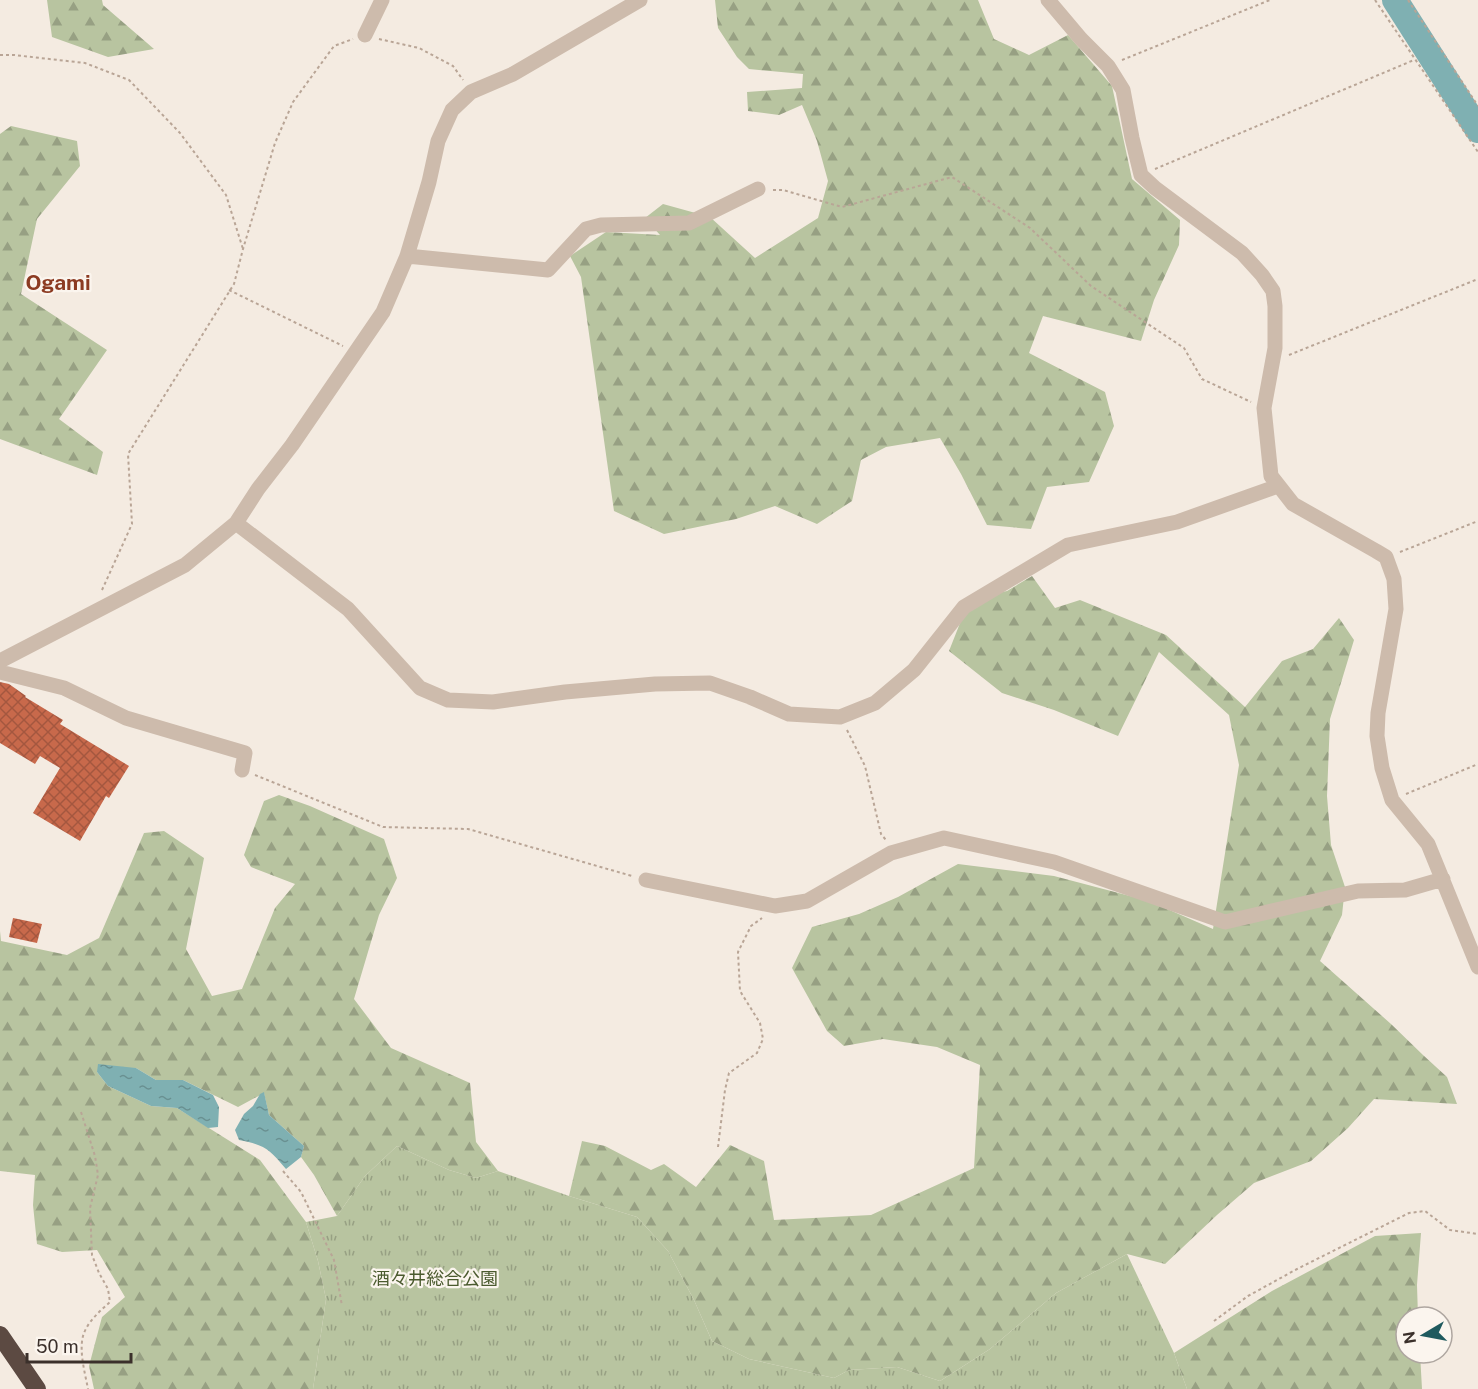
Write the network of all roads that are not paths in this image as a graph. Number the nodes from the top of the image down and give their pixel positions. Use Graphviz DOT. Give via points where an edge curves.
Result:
graph roads {
  1 [pos="382,0"];
  2 [pos="640,0"];
  3 [pos="1048,0"];
  4 [pos="365,35"];
  5 [pos="758,189"];
  6 [pos="407,256"];
  7 [pos="1278,486"];
  8 [pos="236,523"];
  9 [pos="0,661"];
  10 [pos="0,672"];
  11 [pos="242,770"];
  12 [pos="1443,879"];
  13 [pos="646,880"];
  14 [pos="1478,967"];
  15 [pos="0,1335"];
  16 [pos="37,1389"];
  1 -- 4 [label="street"];
  2 -- 6 [label="street" via="513,74 471,92 452,110 438,141"];
  3 -- 7 [label="street" via="1108,66 1123,90 1141,175 1242,253 1273,291 1275,348 1264,408 1271,476"];
  5 -- 6 [label="street" via="689,223 601,225 586,229 548,270"];
  6 -- 8 [label="street" via="383,312"];
  7 -- 8 [label="street" via="1177,522 1068,545 964,607 914,670 876,703 840,717 789,714 710,684 655,684 493,702 448,700 420,688 348,609"];
  7 -- 12 [label="street" via="1293,504 1386,557 1394,579 1396,609 1378,713 1382,768 1392,800 1428,844"];
  8 -- 9 [label="street" via="185,565"];
  10 -- 11 [label="street" via="64,688 126,718 245,753"];
  12 -- 13 [label="street" via="1405,890 1358,891 1226,922 1054,862 944,838 891,853 807,901 775,906"];
  12 -- 14 [label="street"];
  15 -- 16 [label="highway"];
}
